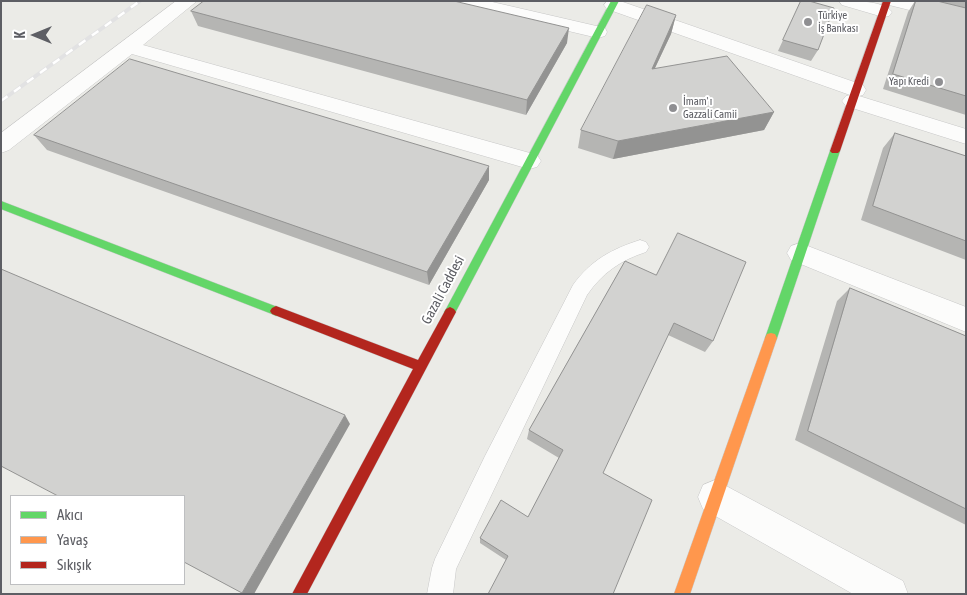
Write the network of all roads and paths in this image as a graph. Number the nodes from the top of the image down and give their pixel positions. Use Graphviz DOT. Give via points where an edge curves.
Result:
graph roads {
  1 [pos="188,1"];
  2 [pos="464,1"];
  3 [pos="848,1"];
  4 [pos="614,3"];
  5 [pos="888,5"];
  6 [pos="966,18"];
  7 [pos="598,32"];
  8 [pos="129,47"];
  9 [pos="854,95"];
  10 [pos="966,137"];
  11 [pos="1,145"];
  12 [pos="530,161"];
  13 [pos="1,205"];
  14 [pos="640,247"];
  15 [pos="800,253"];
  16 [pos="966,320"];
  17 [pos="420,366"];
  18 [pos="715,497"];
  19 [pos="299,594"];
  20 [pos="440,594"];
  21 [pos="682,594"];
  22 [pos="890,594"];
  1 -- 8 [label="street"];
  2 -- 7 [label="street"];
  3 -- 5 [label="street"];
  4 -- 7 [label="street, Gazali Caddesi"];
  4 -- 9 [label="street"];
  5 -- 6 [label="street"];
  5 -- 9 [label="street"];
  7 -- 12 [label="street, Gazali Caddesi"];
  8 -- 11 [label="street"];
  8 -- 12 [label="street"];
  9 -- 10 [label="street"];
  9 -- 15 [label="street"];
  12 -- 17 [label="street, Gazali Caddesi"];
  13 -- 17 [label="street"];
  14 -- 20 [label="lane" via="603,263 580,290 492,464 444,568"];
  15 -- 16 [label="street"];
  15 -- 18 [label="street"];
  17 -- 19 [label="street, Gazali Caddesi"];
  18 -- 21 [label="street"];
  18 -- 22 [label="street"];
}
